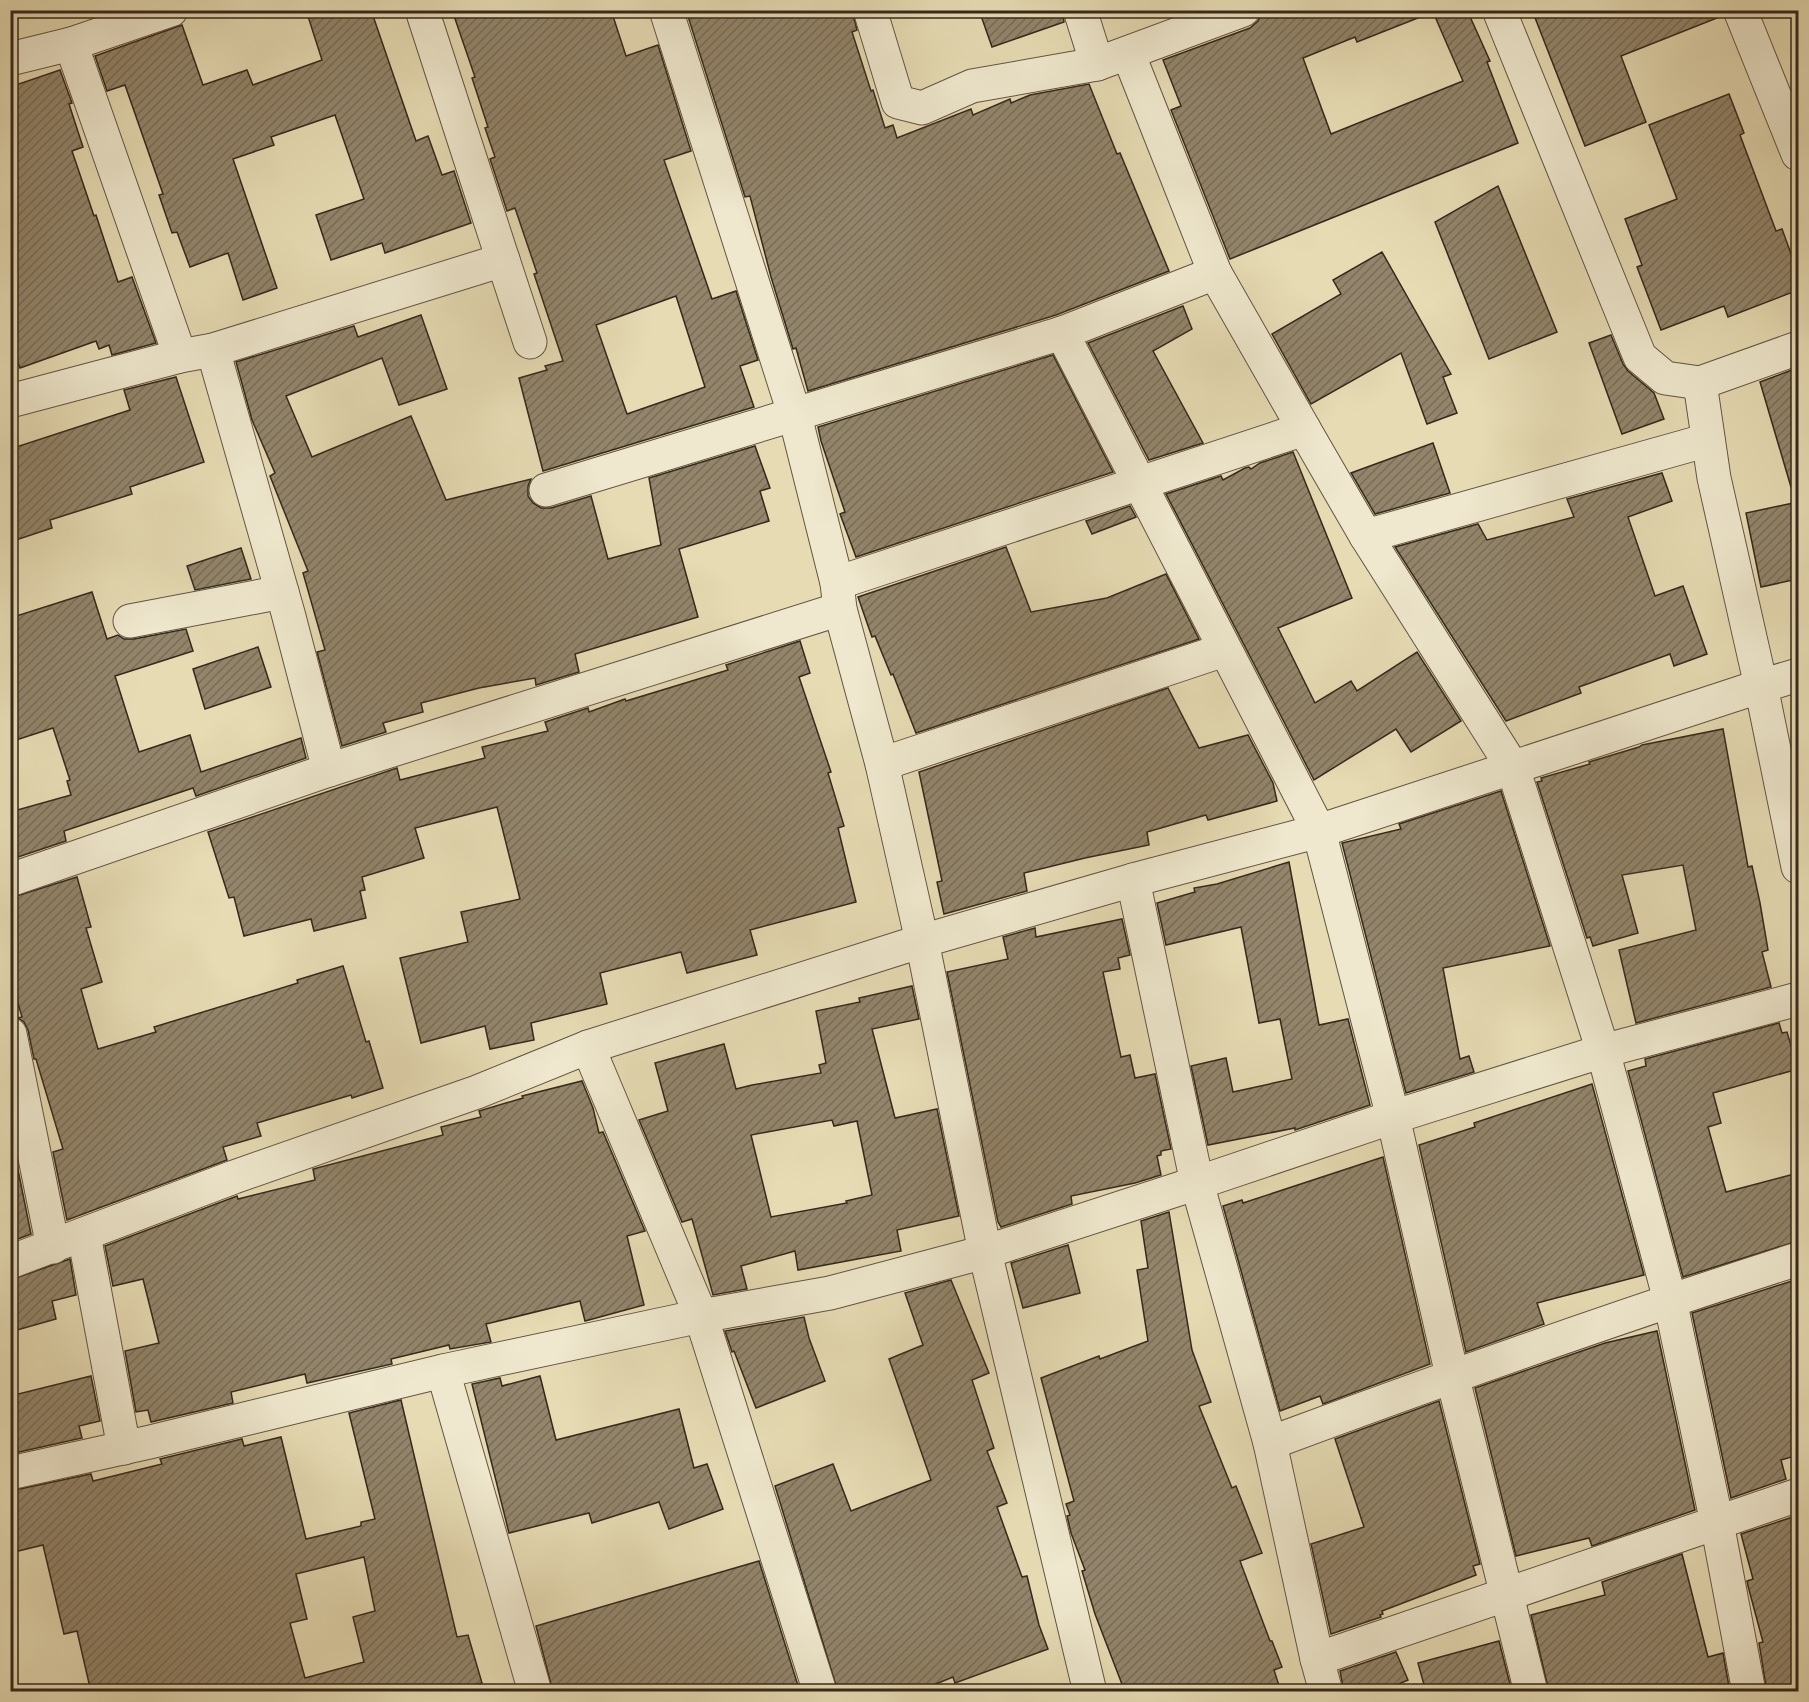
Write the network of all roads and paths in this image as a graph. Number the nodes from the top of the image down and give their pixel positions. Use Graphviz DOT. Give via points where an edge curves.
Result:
graph roads {
  1 [pos="171,10"];
  2 [pos="423,10"];
  3 [pos="666,10"];
  4 [pos="870,10"];
  5 [pos="1080,10"];
  6 [pos="1243,10"];
  7 [pos="1499,10"];
  8 [pos="1740,10"];
  9 [pos="71,44"];
  10 [pos="1128,52"];
  11 [pos="10,59"];
  12 [pos="1097,64"];
  13 [pos="1798,154"];
  14 [pos="503,260"];
  15 [pos="1215,273"];
  16 [pos="1062,333"];
  17 [pos="530,342"];
  18 [pos="1798,348"];
  19 [pos="213,350"];
  20 [pos="180,356"];
  21 [pos="1700,383"];
  22 [pos="10,401"];
  23 [pos="795,416"];
  24 [pos="1304,429"];
  25 [pos="1708,440"];
  26 [pos="1140,483"];
  27 [pos="546,490"];
  28 [pos="1366,536"];
  29 [pos="282,592"];
  30 [pos="838,596"];
  31 [pos="130,621"];
  32 [pos="1224,650"];
  33 [pos="1798,675"];
  34 [pos="1761,686"];
  35 [pos="882,764"];
  36 [pos="1513,768"];
  37 [pos="328,770"];
  38 [pos="1319,831"];
  39 [pos="1798,867"];
  40 [pos="10,880"];
  41 [pos="1133,880"];
  42 [pos="922,941"];
  43 [pos="1798,999"];
  44 [pos="10,1034"];
  45 [pos="588,1047"];
  46 [pos="1603,1051"];
  47 [pos="1393,1117"];
  48 [pos="1197,1183"];
  49 [pos="84,1235"];
  50 [pos="53,1247"];
  51 [pos="985,1252"];
  52 [pos="1798,1259"];
  53 [pos="10,1262"];
  54 [pos="1670,1300"];
  55 [pos="701,1316"];
  56 [pos="443,1371"];
  57 [pos="1452,1376"];
  58 [pos="1270,1443"];
  59 [pos="124,1448"];
  60 [pos="10,1473"];
  61 [pos="1798,1495"];
  62 [pos="1717,1523"];
  63 [pos="1506,1595"];
  64 [pos="1317,1659"];
  65 [pos="535,1692"];
  66 [pos="820,1692"];
  67 [pos="1090,1692"];
  68 [pos="1326,1692"];
  69 [pos="1531,1692"];
  70 [pos="1749,1692"];
  1 -- 9 [label="street"];
  2 -- 14 [label="street"];
  3 -- 23 [label="street"];
  4 -- 12 [label="street" via="898,102 922,108 972,86"];
  5 -- 12 [label="street"];
  6 -- 10 [label="street"];
  7 -- 21 [label="street" via="1640,357 1665,378"];
  8 -- 13 [label="street"];
  9 -- 11 [label="street"];
  9 -- 20 [label="street"];
  10 -- 12 [label="street"];
  10 -- 15 [label="street"];
  14 -- 17 [label="street"];
  14 -- 19 [label="street"];
  15 -- 16 [label="street"];
  15 -- 24 [label="street"];
  16 -- 23 [label="street"];
  16 -- 26 [label="street"];
  18 -- 21 [label="street"];
  19 -- 20 [label="street"];
  19 -- 29 [label="street"];
  20 -- 22 [label="street"];
  21 -- 25 [label="street"];
  23 -- 27 [label="street"];
  23 -- 30 [label="street"];
  24 -- 26 [label="street"];
  24 -- 28 [label="street"];
  25 -- 28 [label="street"];
  25 -- 34 [label="street"];
  26 -- 30 [label="street"];
  26 -- 32 [label="street"];
  28 -- 36 [label="street"];
  29 -- 31 [label="street"];
  29 -- 37 [label="street"];
  30 -- 35 [label="street"];
  30 -- 37 [label="street"];
  32 -- 35 [label="street"];
  32 -- 38 [label="street"];
  33 -- 34 [label="street"];
  34 -- 36 [label="street"];
  34 -- 39 [label="street"];
  35 -- 42 [label="street"];
  36 -- 38 [label="street"];
  36 -- 46 [label="street"];
  37 -- 40 [label="street"];
  38 -- 41 [label="street"];
  38 -- 47 [label="street"];
  41 -- 42 [label="street"];
  41 -- 48 [label="street"];
  42 -- 45 [label="street"];
  42 -- 51 [label="street"];
  43 -- 46 [label="street"];
  44 -- 50 [label="street"];
  45 -- 49 [label="street" via="477,1092 234,1177"];
  45 -- 55 [label="street"];
  46 -- 47 [label="street"];
  46 -- 54 [label="street"];
  47 -- 48 [label="street"];
  47 -- 57 [label="street"];
  48 -- 51 [label="street"];
  48 -- 58 [label="street"];
  49 -- 50 [label="street"];
  49 -- 59 [label="street"];
  50 -- 53 [label="street"];
  51 -- 55 [label="street" via="830,1293"];
  51 -- 67 [label="street"];
  52 -- 54 [label="street"];
  54 -- 57 [label="street"];
  54 -- 62 [label="street"];
  55 -- 56 [label="street"];
  55 -- 66 [label="street"];
  56 -- 59 [label="street"];
  56 -- 65 [label="street"];
  57 -- 58 [label="street"];
  57 -- 63 [label="street"];
  58 -- 64 [label="street"];
  59 -- 60 [label="street"];
  61 -- 62 [label="street"];
  62 -- 63 [label="street"];
  62 -- 70 [label="street"];
  63 -- 64 [label="street"];
  63 -- 69 [label="street"];
  64 -- 68 [label="street"];
}
